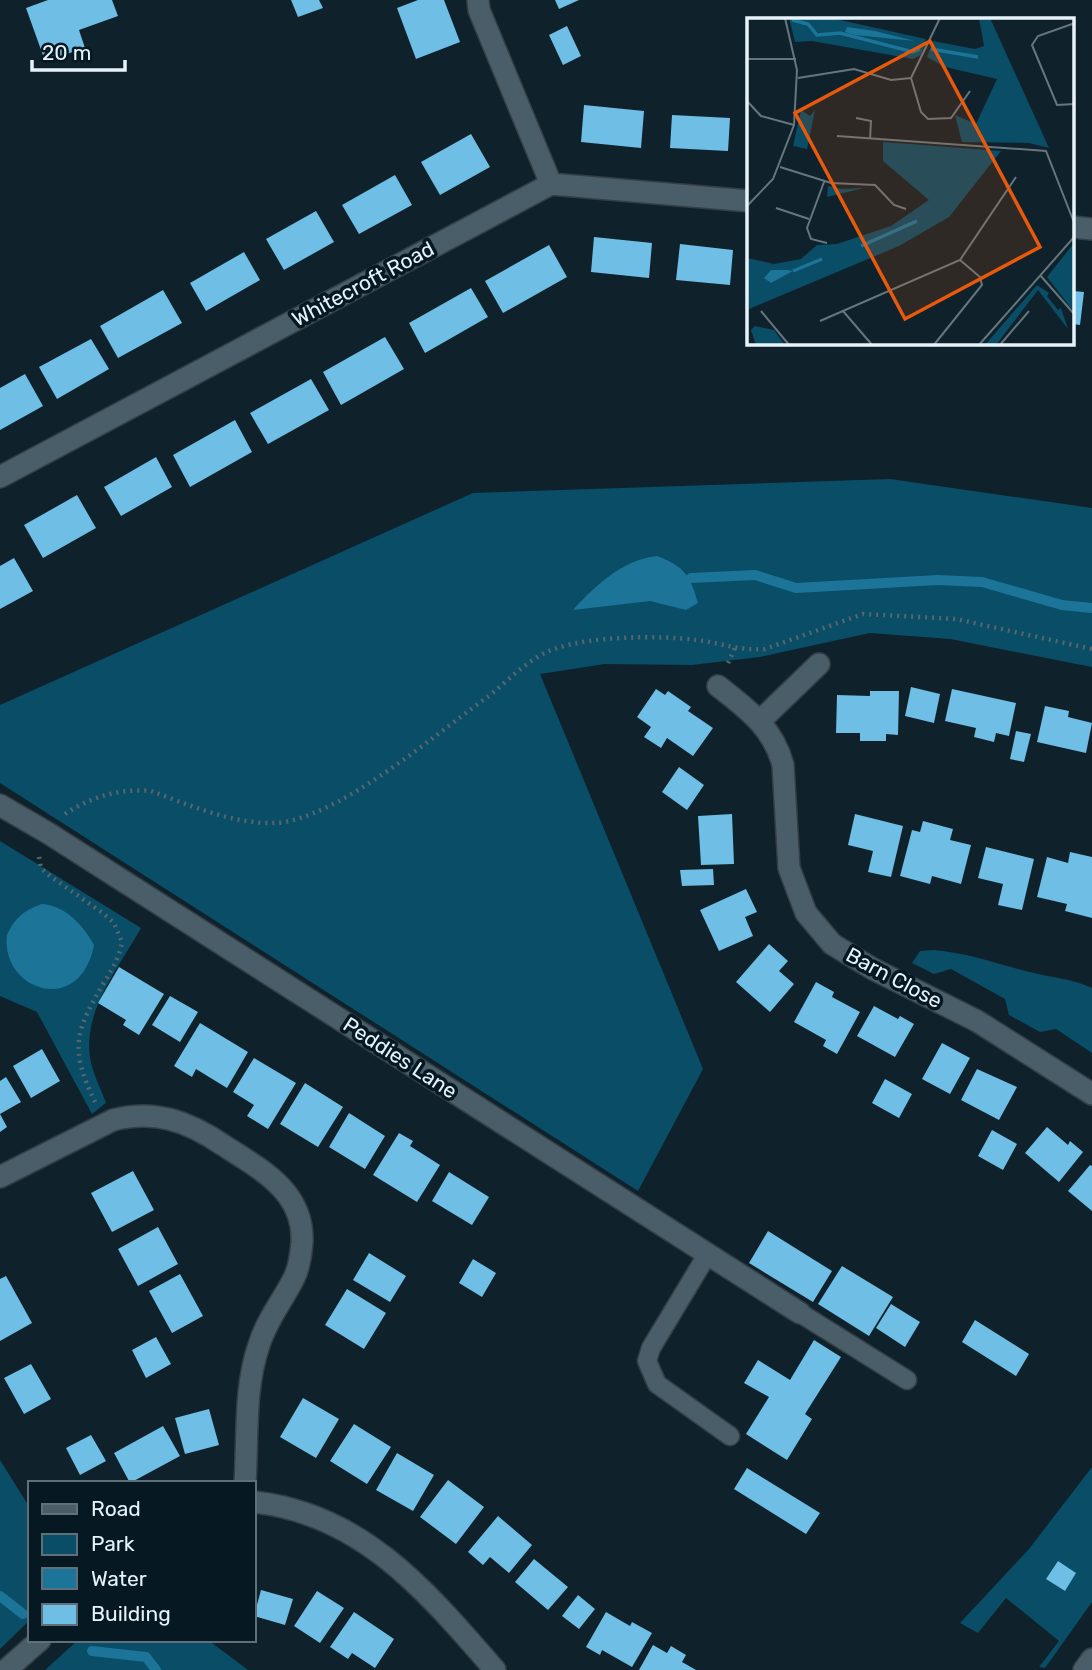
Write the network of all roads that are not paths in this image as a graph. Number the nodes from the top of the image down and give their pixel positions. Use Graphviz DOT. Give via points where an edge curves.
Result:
graph roads {
  1 [pos="478,0"];
  2 [pos="551,184"];
  3 [pos="747,201"];
  4 [pos="1074,227"];
  5 [pos="1092,229"];
  6 [pos="0,478"];
  7 [pos="819,664"];
  8 [pos="718,686"];
  9 [pos="761,720"];
  10 [pos="0,805"];
  11 [pos="1092,1094"];
  12 [pos="0,1177"];
  13 [pos="706,1255"];
  14 [pos="800,1313"];
  15 [pos="906,1380"];
  16 [pos="730,1436"];
  17 [pos="245,1481"];
  18 [pos="256,1503"];
  19 [pos="38,1642"];
  20 [pos="1092,1659"];
  21 [pos="6,1670"];
  22 [pos="495,1670"];
  23 [pos="1084,1670"];
  1 -- 2 [label="street"];
  2 -- 3 [label="street"];
  2 -- 6 [label="street, Whitecroft Road"];
  4 -- 5 [label="street"];
  7 -- 9 [label="street"];
  8 -- 9 [label="street, Barn Close"];
  9 -- 11 [label="street, Barn Close" via="783,765 792,879 806,913 819,929 849,956 977,1021"];
  10 -- 13 [label="street, Peddies Lane"];
  12 -- 17 [label="street" via="105,1123 132,1115 156,1115 205,1133 259,1169 294,1201 303,1226 301,1252 295,1275 259,1342 251,1375"];
  13 -- 14 [label="street, Peddies Lane"];
  13 -- 16 [label="lane" via="647,1361 657,1384"];
  14 -- 15 [label="lane"];
  18 -- 22 [label="street" via="310,1515 379,1550 441,1606"];
  19 -- 21 [label="street"];
  20 -- 23 [label="street"];
}
